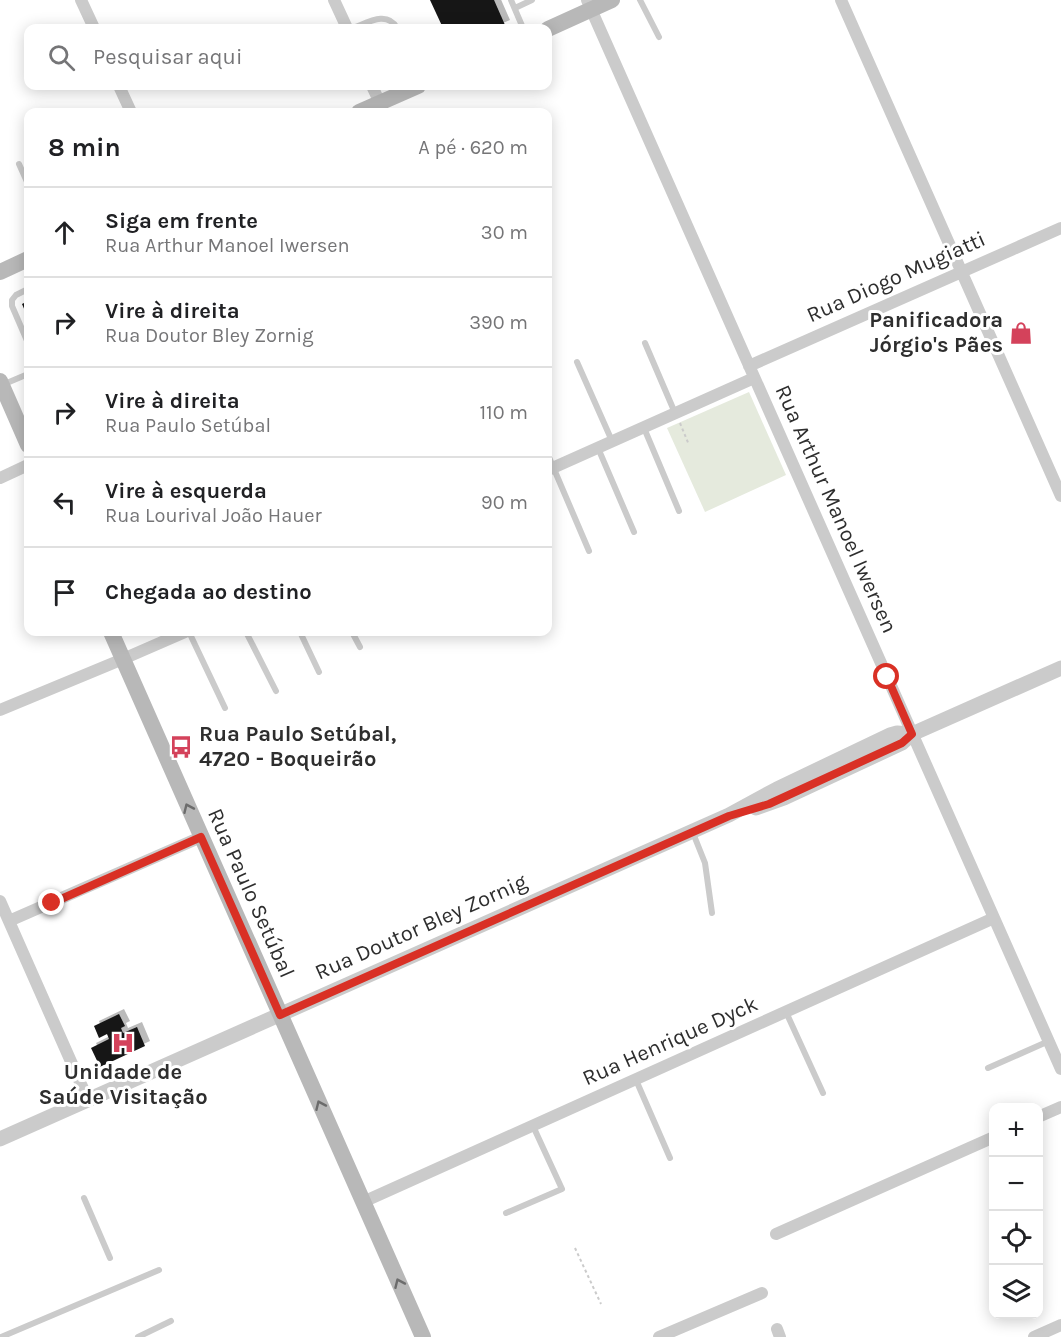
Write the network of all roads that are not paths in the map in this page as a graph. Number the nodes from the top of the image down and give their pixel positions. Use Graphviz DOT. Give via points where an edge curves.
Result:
graph roads {
  1 [pos="81,0"];
  2 [pos="334,0"];
  3 [pos="511,0"];
  4 [pos="532,0"];
  5 [pos="612,0"];
  6 [pos="640,0"];
  7 [pos="841,0"];
  8 [pos="589,5"];
  9 [pos="515,8"];
  10 [pos="92,24"];
  11 [pos="345,24"];
  12 [pos="364,24"];
  13 [pos="394,24"];
  14 [pos="521,24"];
  15 [pos="552,27"];
  16 [pos="659,37"];
  17 [pos="121,90"];
  18 [pos="372,90"];
  19 [pos="410,90"];
  20 [pos="129,108"];
  21 [pos="370,108"];
  22 [pos="372,108"];
  23 [pos="19,164"];
  24 [pos="24,175"];
  25 [pos="1061,228"];
  26 [pos="24,261"];
  27 [pos="0,272"];
  28 [pos="962,272"];
  29 [pos="24,291"];
  30 [pos="24,333"];
  31 [pos="645,343"];
  32 [pos="577,362"];
  33 [pos="749,366"];
  34 [pos="24,375"];
  35 [pos="754,378"];
  36 [pos="1,383"];
  37 [pos="675,413"];
  38 [pos="644,427"];
  39 [pos="24,437"];
  40 [pos="612,441"];
  41 [pos="597,448"];
  42 [pos="24,467"];
  43 [pos="552,468"];
  44 [pos="552,473"];
  45 [pos="0,478"];
  46 [pos="1061,496"];
  47 [pos="679,511"];
  48 [pos="634,532"];
  49 [pos="589,551"];
  50 [pos="113,636"];
  51 [pos="178,636"];
  52 [pos="189,636"];
  53 [pos="248,636"];
  54 [pos="302,636"];
  55 [pos="354,636"];
  56 [pos="360,648"];
  57 [pos="123,659"];
  58 [pos="1061,668"];
  59 [pos="319,672"];
  60 [pos="276,691"];
  61 [pos="225,708"];
  62 [pos="0,710"];
  63 [pos="912,734"];
  64 [pos="692,832"];
  65 [pos="201,837"];
  66 [pos="0,901"];
  67 [pos="712,913"];
  68 [pos="994,918"];
  69 [pos="9,921"];
  70 [pos="786,1012"];
  71 [pos="280,1015"];
  72 [pos="1049,1041"];
  73 [pos="988,1068"];
  74 [pos="1061,1069"];
  75 [pos="636,1079"];
  76 [pos="823,1093"];
  77 [pos="88,1100"];
  78 [pos="1061,1107"];
  79 [pos="1043,1115"];
  80 [pos="532,1125"];
  81 [pos="0,1139"];
  82 [pos="989,1139"];
  83 [pos="670,1158"];
  84 [pos="84,1198"];
  85 [pos="363,1202"];
  86 [pos="506,1213"];
  87 [pos="776,1234"];
  88 [pos="110,1258"];
  89 [pos="159,1270"];
  90 [pos="762,1293"];
  91 [pos="171,1322"];
  92 [pos="1061,1325"];
  93 [pos="0,1337"];
  94 [pos="138,1337"];
  95 [pos="423,1337"];
  96 [pos="659,1337"];
  97 [pos="1034,1337"];
  1 -- 10 [label="street"];
  2 -- 11 [label="street"];
  3 -- 9 [label="lane"];
  4 -- 9 [label="lane"];
  5 -- 8 [label="main road"];
  6 -- 16 [label="lane"];
  7 -- 28 [label="street"];
  8 -- 15 [label="main road"];
  8 -- 33 [label="street, Rua Arthur Manoel Iwersen"];
  9 -- 14 [label="lane"];
  12 -- 13 [label="lane" via="380,18"];
  17 -- 20 [label="street"];
  18 -- 21 [label="street"];
  19 -- 22 [label="main road"];
  23 -- 24 [label="lane"];
  25 -- 28 [label="street, Rua Diogo Mugiatti"];
  26 -- 27 [label="main road"];
  28 -- 33 [label="street, Rua Diogo Mugiatti"];
  28 -- 46 [label="street"];
  29 -- 30 [label="lane" via="12,300 12,306"];
  31 -- 37 [label="lane"];
  32 -- 40 [label="lane"];
  33 -- 35 [label="street, Rua Arthur Manoel Iwersen"];
  34 -- 36 [label="lane"];
  35 -- 37 [label="street"];
  35 -- 63 [label="street, Rua Arthur Manoel Iwersen"];
  36 -- 39 [label="main road"];
  37 -- 38 [label="street"];
  38 -- 40 [label="street"];
  38 -- 47 [label="lane"];
  40 -- 41 [label="street"];
  41 -- 43 [label="street"];
  41 -- 48 [label="lane"];
  42 -- 45 [label="street"];
  44 -- 49 [label="lane"];
  50 -- 57 [label="main road, Rua Paulo Setúbal"];
  51 -- 57 [label="street"];
  52 -- 61 [label="lane"];
  53 -- 60 [label="lane"];
  54 -- 59 [label="lane"];
  55 -- 56 [label="lane"];
  57 -- 62 [label="street"];
  65 -- 57 [label="main road, Rua Paulo Setúbal, one-way"];
  58 -- 63 [label="street, Rua Doutor Bley Zornig"];
  63 -- 64 [label="street, Rua Doutor Bley Zornig" via="890,735"];
  63 -- 68 [label="street, Rua Arthur Manoel Iwersen"];
  64 -- 67 [label="lane" via="705,863"];
  64 -- 71 [label="street, Rua Doutor Bley Zornig"];
  65 -- 69 [label="street"];
  65 -- 71 [label="main road, Rua Paulo Setúbal"];
  66 -- 69 [label="street"];
  68 -- 70 [label="street, Rua Henrique Dyck"];
  68 -- 72 [label="street, Rua Arthur Manoel Iwersen"];
  69 -- 77 [label="street"];
  70 -- 75 [label="street, Rua Henrique Dyck"];
  70 -- 76 [label="lane"];
  71 -- 77 [label="street, Rua Doutor Bley Zornig"];
  85 -- 71 [label="main road, Rua Paulo Setúbal, one-way"];
  72 -- 73 [label="lane"];
  72 -- 74 [label="street, Rua Arthur Manoel Iwersen"];
  75 -- 80 [label="street, Rua Henrique Dyck"];
  75 -- 83 [label="lane"];
  77 -- 81 [label="street, Rua Doutor Bley Zornig"];
  78 -- 79 [label="street"];
  80 -- 85 [label="street, Rua Henrique Dyck"];
  80 -- 86 [label="lane" via="562,1189"];
  82 -- 87 [label="street"];
  84 -- 88 [label="lane"];
  95 -- 85 [label="main road, Rua Paulo Setúbal, one-way"];
  89 -- 93 [label="lane"];
  90 -- 96 [label="street"];
  91 -- 94 [label="lane"];
  92 -- 97 [label="street"];
}
